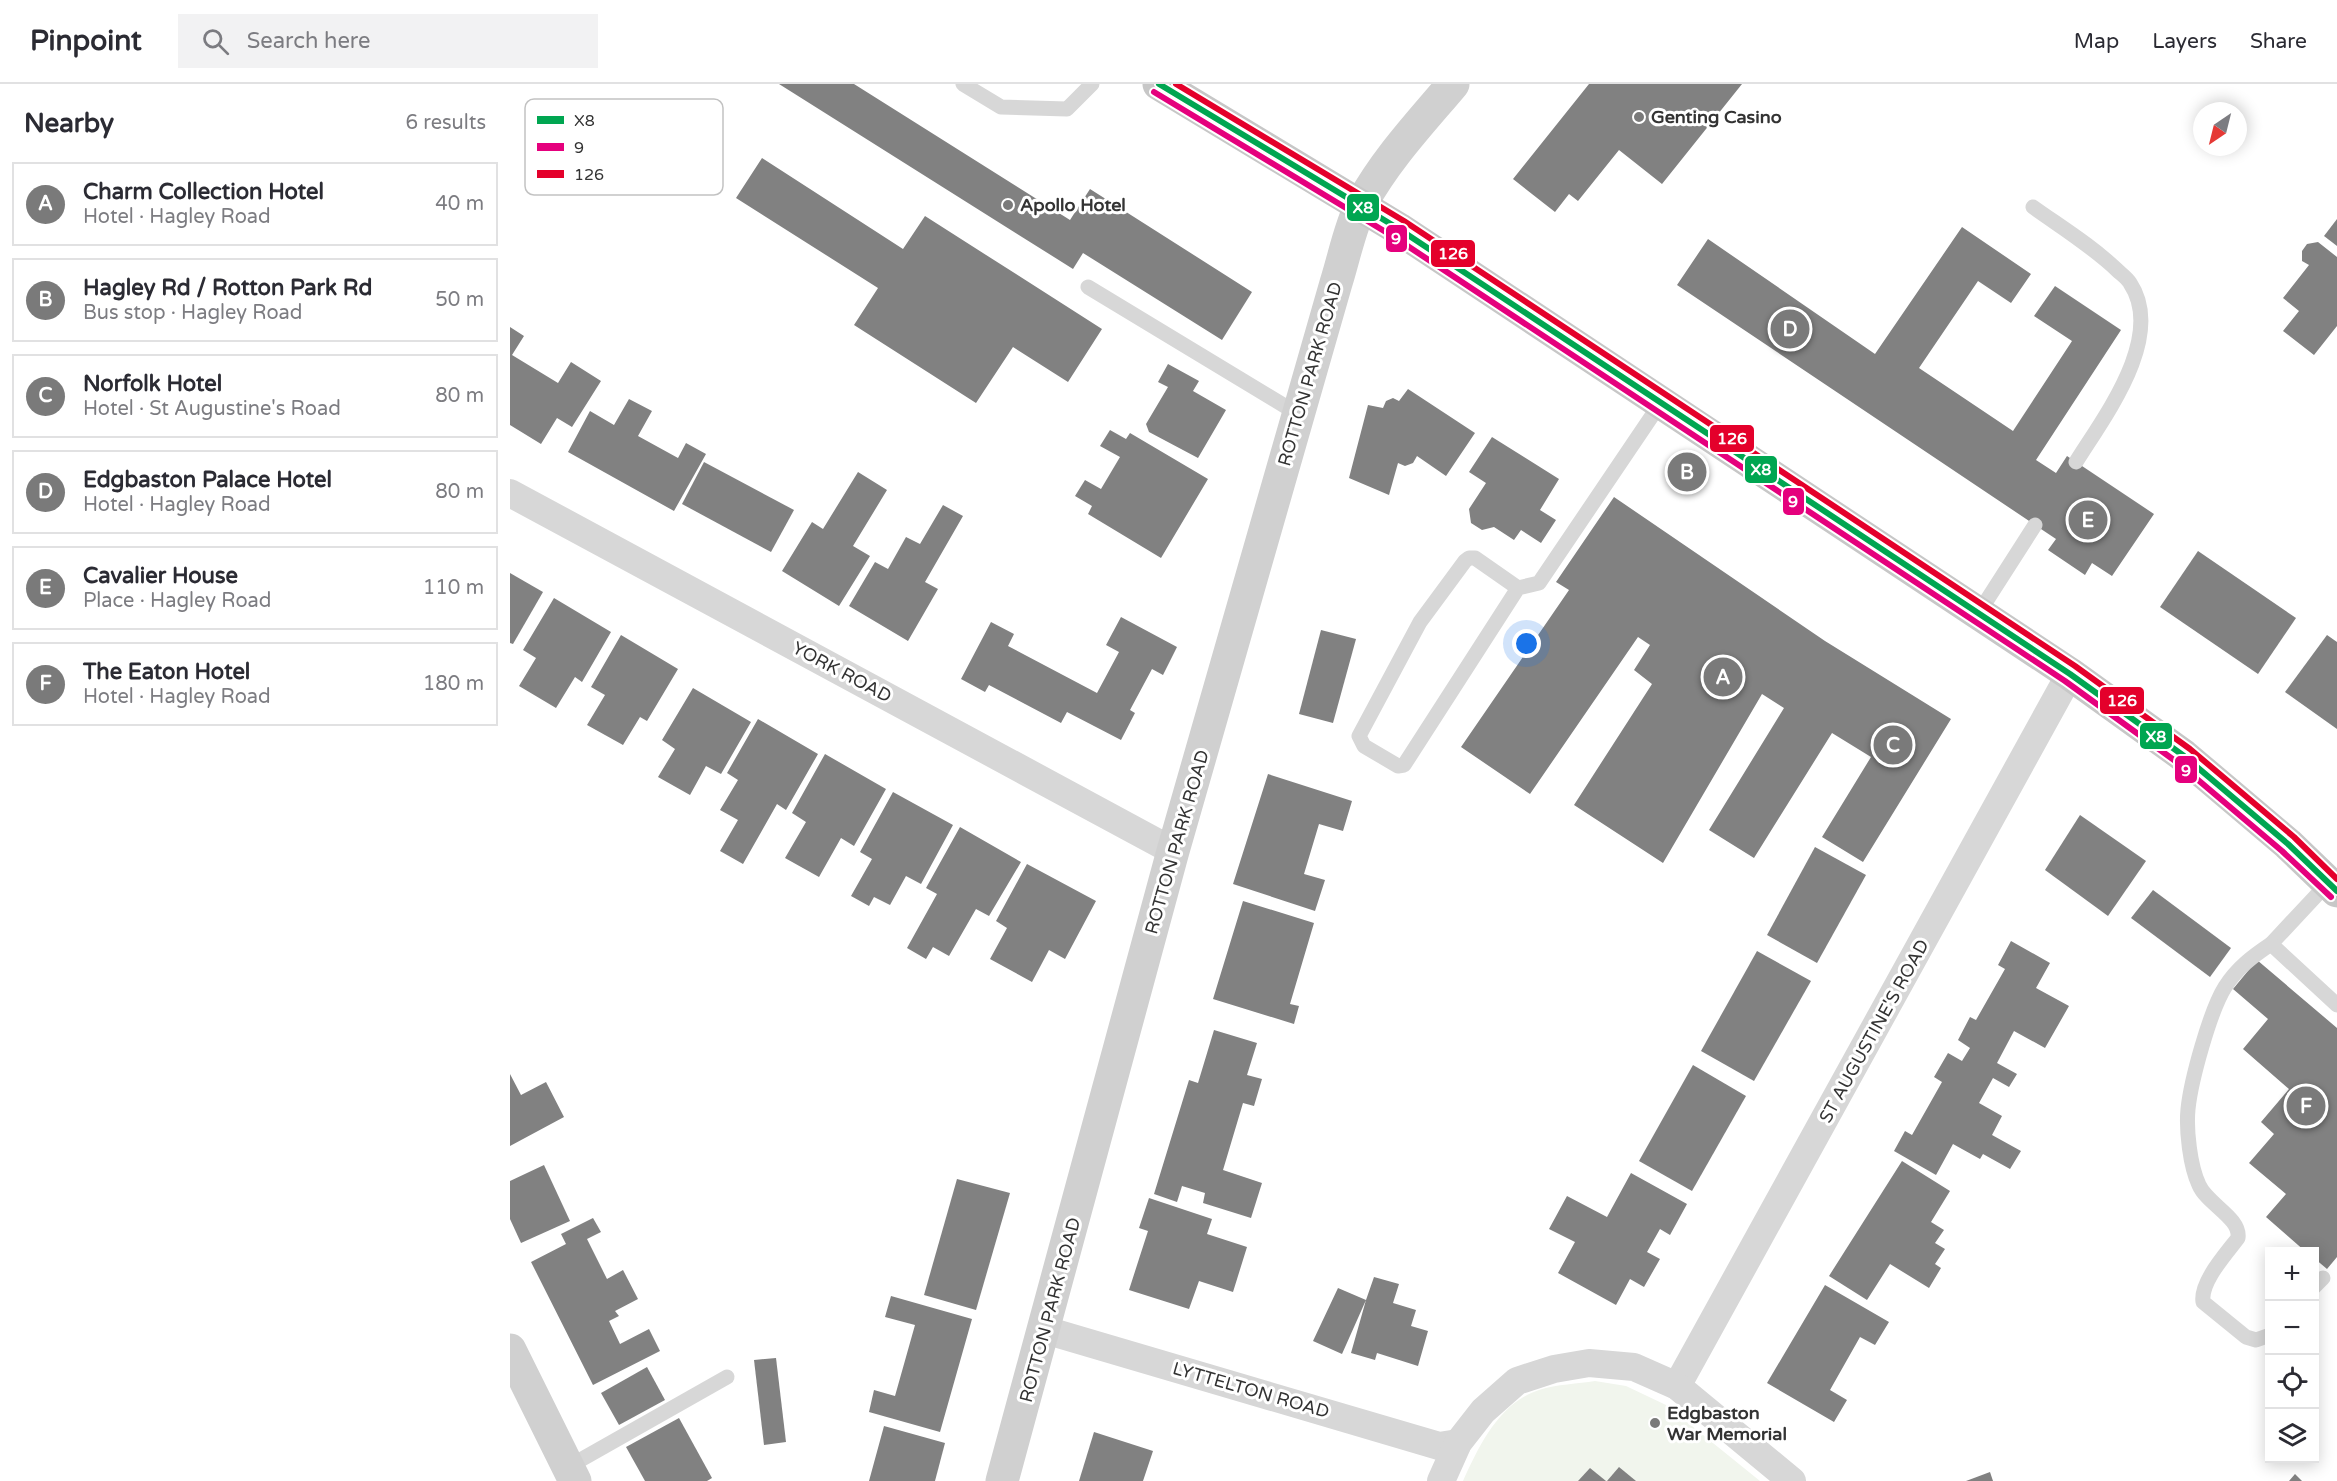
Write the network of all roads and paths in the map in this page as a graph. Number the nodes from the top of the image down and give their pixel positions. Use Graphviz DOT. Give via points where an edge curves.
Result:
graph roads {
  1 [pos="963,84"];
  2 [pos="1092,84"];
  3 [pos="1159,84"];
  4 [pos="1453,84"];
  5 [pos="1361,205"];
  6 [pos="2033,207"];
  7 [pos="1088,287"];
  8 [pos="1660,404"];
  9 [pos="1298,414"];
  10 [pos="2076,462"];
  11 [pos="510,493"];
  12 [pos="2035,525"];
  13 [pos="1518,588"];
  14 [pos="1978,614"];
  15 [pos="2070,674"];
  16 [pos="1173,851"];
  17 [pos="2333,887"];
  18 [pos="2271,944"];
  19 [pos="2337,1005"];
  20 [pos="1045,1330"];
  21 [pos="2265,1337"];
  22 [pos="510,1350"];
  23 [pos="728,1377"];
  24 [pos="1677,1386"];
  25 [pos="1458,1443"];
  26 [pos="572,1474"];
  27 [pos="1002,1481"];
  28 [pos="1441,1481"];
  29 [pos="1792,1481"];
  1 -- 2 [label="lane" via="1001,107 1067,109"];
  3 -- 5 [label="highway"];
  4 -- 5 [label="main road, ROTTON PARK ROAD" via="1408,136"];
  5 -- 8 [label="highway"];
  5 -- 9 [label="main road, ROTTON PARK ROAD"];
  6 -- 10 [label="lane" via="2106,260 2130,283 2141,313 2137,352 2123,386"];
  7 -- 9 [label="lane"];
  8 -- 13 [label="lane" via="1539,583"];
  8 -- 14 [label="highway"];
  9 -- 16 [label="main road, ROTTON PARK ROAD"];
  11 -- 16 [label="street, YORK ROAD"];
  12 -- 14 [label="lane"];
  13 -- 13 [label="lane" via="1404,765 1398,766 1364,746 1359,736 1420,622 1464,561 1475,558"];
  14 -- 15 [label="highway"];
  15 -- 17 [label="highway" via="2184,756"];
  15 -- 24 [label="street, ST AUGUSTINE'S ROAD"];
  16 -- 20 [label="main road, ROTTON PARK ROAD"];
  17 -- 18 [label="lane"];
  18 -- 19 [label="lane"];
  18 -- 21 [label="lane" via="2247,960 2219,999 2188,1109 2188,1139 2198,1184 2239,1231 2206,1284 2203,1302 2246,1336 2256,1340"];
  20 -- 25 [label="street, LYTTELTON ROAD" via="1439,1446"];
  20 -- 27 [label="main road, ROTTON PARK ROAD"];
  22 -- 26 [label="main road"];
  23 -- 26 [label="lane"];
  24 -- 25 [label="street" via="1634,1367 1589,1363 1554,1369 1517,1381 1483,1411"];
  24 -- 29 [label="street"];
  25 -- 28 [label="street"];
}
